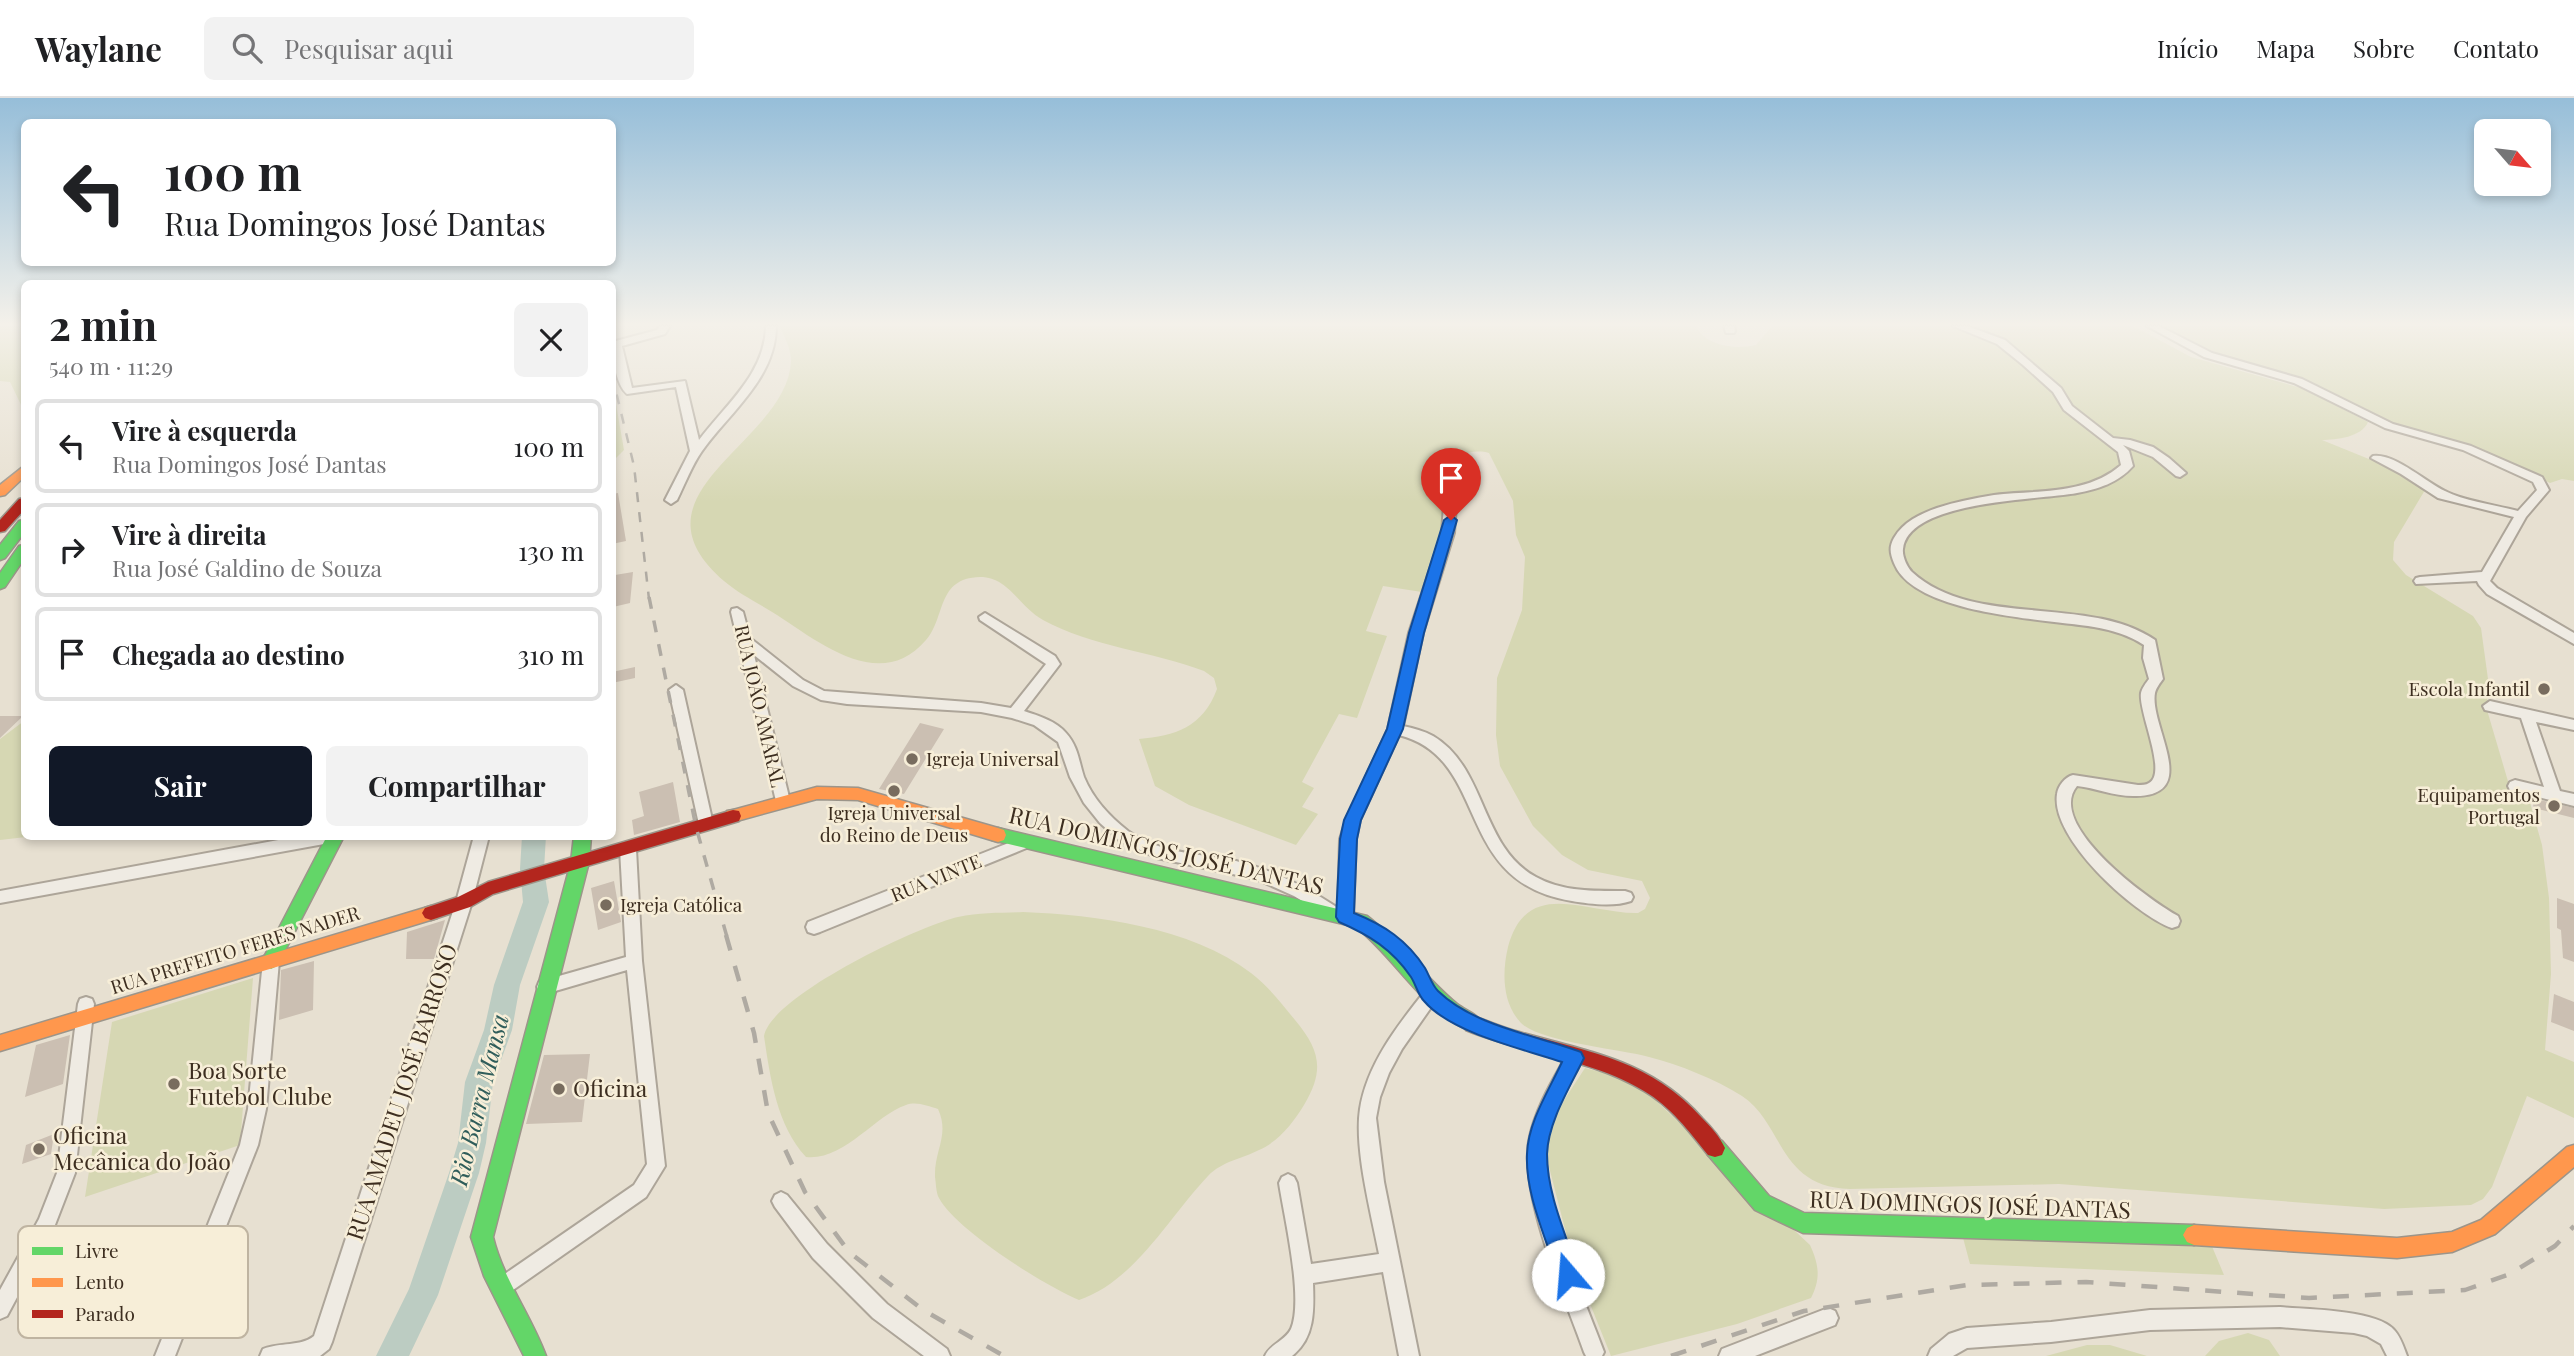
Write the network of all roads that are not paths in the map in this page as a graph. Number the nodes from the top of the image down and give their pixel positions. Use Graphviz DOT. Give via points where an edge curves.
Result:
graph roads {
  1 [pos="625,385"];
  2 [pos="672,385"];
  3 [pos="681,385"];
  4 [pos="747,385"];
  5 [pos="2051,385"];
  6 [pos="2306,385"];
  7 [pos="709,435"];
  8 [pos="692,436"];
  9 [pos="2111,441"];
  10 [pos="696,452"];
  11 [pos="2377,458"];
  12 [pos="1442,469"];
  13 [pos="21,473"];
  14 [pos="2179,473"];
  15 [pos="0,492"];
  16 [pos="671,500"];
  17 [pos="21,505"];
  18 [pos="2521,515"];
  19 [pos="21,519"];
  20 [pos="0,528"];
  21 [pos="21,528"];
  22 [pos="0,545"];
  23 [pos="21,553"];
  24 [pos="0,555"];
  25 [pos="2483,576"];
  26 [pos="2420,581"];
  27 [pos="0,584"];
  28 [pos="737,612"];
  29 [pos="985,617"];
  30 [pos="2574,639"];
  31 [pos="745,641"];
  32 [pos="676,690"];
  33 [pos="2490,706"];
  34 [pos="1015,713"];
  35 [pos="2528,714"];
  36 [pos="2574,724"];
  37 [pos="1395,729"];
  38 [pos="2515,786"];
  39 [pos="2554,795"];
  40 [pos="2574,800"];
  41 [pos="783,801"];
  42 [pos="706,824"];
  43 [pos="314,840"];
  44 [pos="334,840"];
  45 [pos="482,840"];
  46 [pos="583,840"];
  47 [pos="1024,843"];
  48 [pos="628,849"];
  49 [pos="580,862"];
  50 [pos="475,893"];
  51 [pos="0,897"];
  52 [pos="1625,897"];
  53 [pos="1340,916"];
  54 [pos="2172,921"];
  55 [pos="814,927"];
  56 [pos="275,953"];
  57 [pos="634,961"];
  58 [pos="545,988"];
  59 [pos="1431,996"];
  60 [pos="85,1011"];
  61 [pos="0,1030"];
  62 [pos="0,1043"];
  63 [pos="1574,1058"];
  64 [pos="2574,1154"];
  65 [pos="1288,1184"];
  66 [pos="781,1201"];
  67 [pos="45,1226"];
  68 [pos="217,1226"];
  69 [pos="1391,1261"];
  70 [pos="1302,1275"];
  71 [pos="18,1276"];
  72 [pos="503,1287"];
  73 [pos="0,1309"];
  74 [pos="1828,1318"];
  75 [pos="172,1338"];
  76 [pos="1594,1352"];
  77 [pos="165,1356"];
  78 [pos="270,1356"];
  79 [pos="535,1356"];
  80 [pos="940,1356"];
  81 [pos="1275,1356"];
  82 [pos="1409,1356"];
  83 [pos="1729,1356"];
  84 [pos="1938,1356"];
  85 [pos="2397,1356"];
  1 -- 2 [label="street" via="631,392"];
  3 -- 8 [label="street"];
  4 -- 7 [label="street"];
  5 -- 9 [label="street" via="2068,408"];
  6 -- 18 [label="street" via="2399,430 2467,448 2536,478 2543,490"];
  7 -- 8 [label="street"];
  7 -- 10 [label="street"];
  8 -- 10 [label="street"];
  9 -- 14 [label="street" via="2152,452"];
  9 -- 54 [label="street" via="2128,462 2114,477 2077,489 1980,500 1941,512 1906,530 1897,543 1897,560 1909,579 1942,595 1986,607 2104,625 2129,631 2150,643 2156,679 2148,704 2163,759 2160,781 2151,790 2140,792 2073,780 2061,799 2077,836 2104,869 2133,896"];
  10 -- 16 [label="street"];
  11 -- 18 [label="street" via="2442,495"];
  12 -- 37 [label="street" via="1450,505 1448,533 1416,633"];
  13 -- 15 [label="main road"];
  17 -- 20 [label="main road"];
  18 -- 25 [label="street"];
  19 -- 22 [label="main road"];
  21 -- 24 [label="main road"];
  23 -- 27 [label="main road"];
  25 -- 26 [label="street"];
  25 -- 30 [label="street" via="2492,591"];
  28 -- 31 [label="street, RUA JOÃO AMARAL"];
  29 -- 34 [label="street" via="1053,664"];
  31 -- 34 [label="street" via="798,683 821,695"];
  31 -- 41 [label="street, RUA JOÃO AMARAL"];
  32 -- 42 [label="street"];
  33 -- 35 [label="street"];
  34 -- 53 [label="street" via="1060,735 1086,795 1128,839 1172,856 1236,867 1309,896"];
  35 -- 36 [label="street"];
  35 -- 39 [label="street"];
  37 -- 52 [label="street" via="1430,741 1453,763 1496,852 1518,873 1562,894"];
  37 -- 53 [label="street" via="1353,820"];
  38 -- 39 [label="street"];
  39 -- 40 [label="street"];
  41 -- 42 [label="main road, RUA DOMINGOS JOSÉ DANTAS"];
  41 -- 47 [label="main road, RUA DOMINGOS JOSÉ DANTAS" via="817,793 858,794"];
  42 -- 48 [label="main road, RUA DOMINGOS JOSÉ DANTAS"];
  43 -- 51 [label="street"];
  44 -- 56 [label="main road"];
  45 -- 50 [label="street, RUA AMADEU JOSÉ BARROSO"];
  46 -- 49 [label="main road"];
  47 -- 53 [label="main road, RUA DOMINGOS JOSÉ DANTAS"];
  47 -- 55 [label="street, RUA VINTE"];
  48 -- 49 [label="main road, RUA PREFEITO FERES NADER"];
  48 -- 57 [label="street"];
  49 -- 50 [label="main road, RUA PREFEITO FERES NADER"];
  49 -- 58 [label="main road"];
  50 -- 56 [label="main road, RUA PREFEITO FERES NADER"];
  50 -- 78 [label="street, RUA AMADEU JOSÉ BARROSO" via="318,1347"];
  53 -- 59 [label="main road, RUA DOMINGOS JOSÉ DANTAS" via="1378,931 1397,947"];
  56 -- 60 [label="main road, RUA PREFEITO FERES NADER"];
  56 -- 68 [label="street" via="257,1109 249,1145"];
  57 -- 58 [label="street"];
  57 -- 72 [label="street" via="655,1171 640,1191"];
  58 -- 72 [label="main road" via="482,1237 486,1263"];
  59 -- 63 [label="main road, RUA DOMINGOS JOSÉ DANTAS" via="1465,1020"];
  59 -- 69 [label="street" via="1380,1069 1368,1112"];
  60 -- 61 [label="main road, RUA PREFEITO FERES NADER"];
  60 -- 62 [label="main road, RUA PREFEITO FERES NADER"];
  60 -- 67 [label="street" via="66,1173"];
  63 -- 64 [label="main road, RUA DOMINGOS JOSÉ DANTAS" via="1631,1075 1659,1090 1762,1203 1786,1218 1814,1224 2026,1228 2426,1246 2452,1242 2488,1227"];
  63 -- 76 [label="street" via="1546,1118 1537,1152 1540,1185"];
  65 -- 70 [label="street"];
  66 -- 80 [label="street" via="820,1251 880,1311"];
  69 -- 70 [label="street"];
  69 -- 82 [label="street"];
  70 -- 81 [label="street" via="1299,1335"];
  71 -- 73 [label="street"];
  72 -- 79 [label="main road"];
  74 -- 83 [label="street"];
  75 -- 77 [label="street"];
  84 -- 85 [label="street" via="1967,1338 2232,1316 2354,1323 2388,1337"];
}
